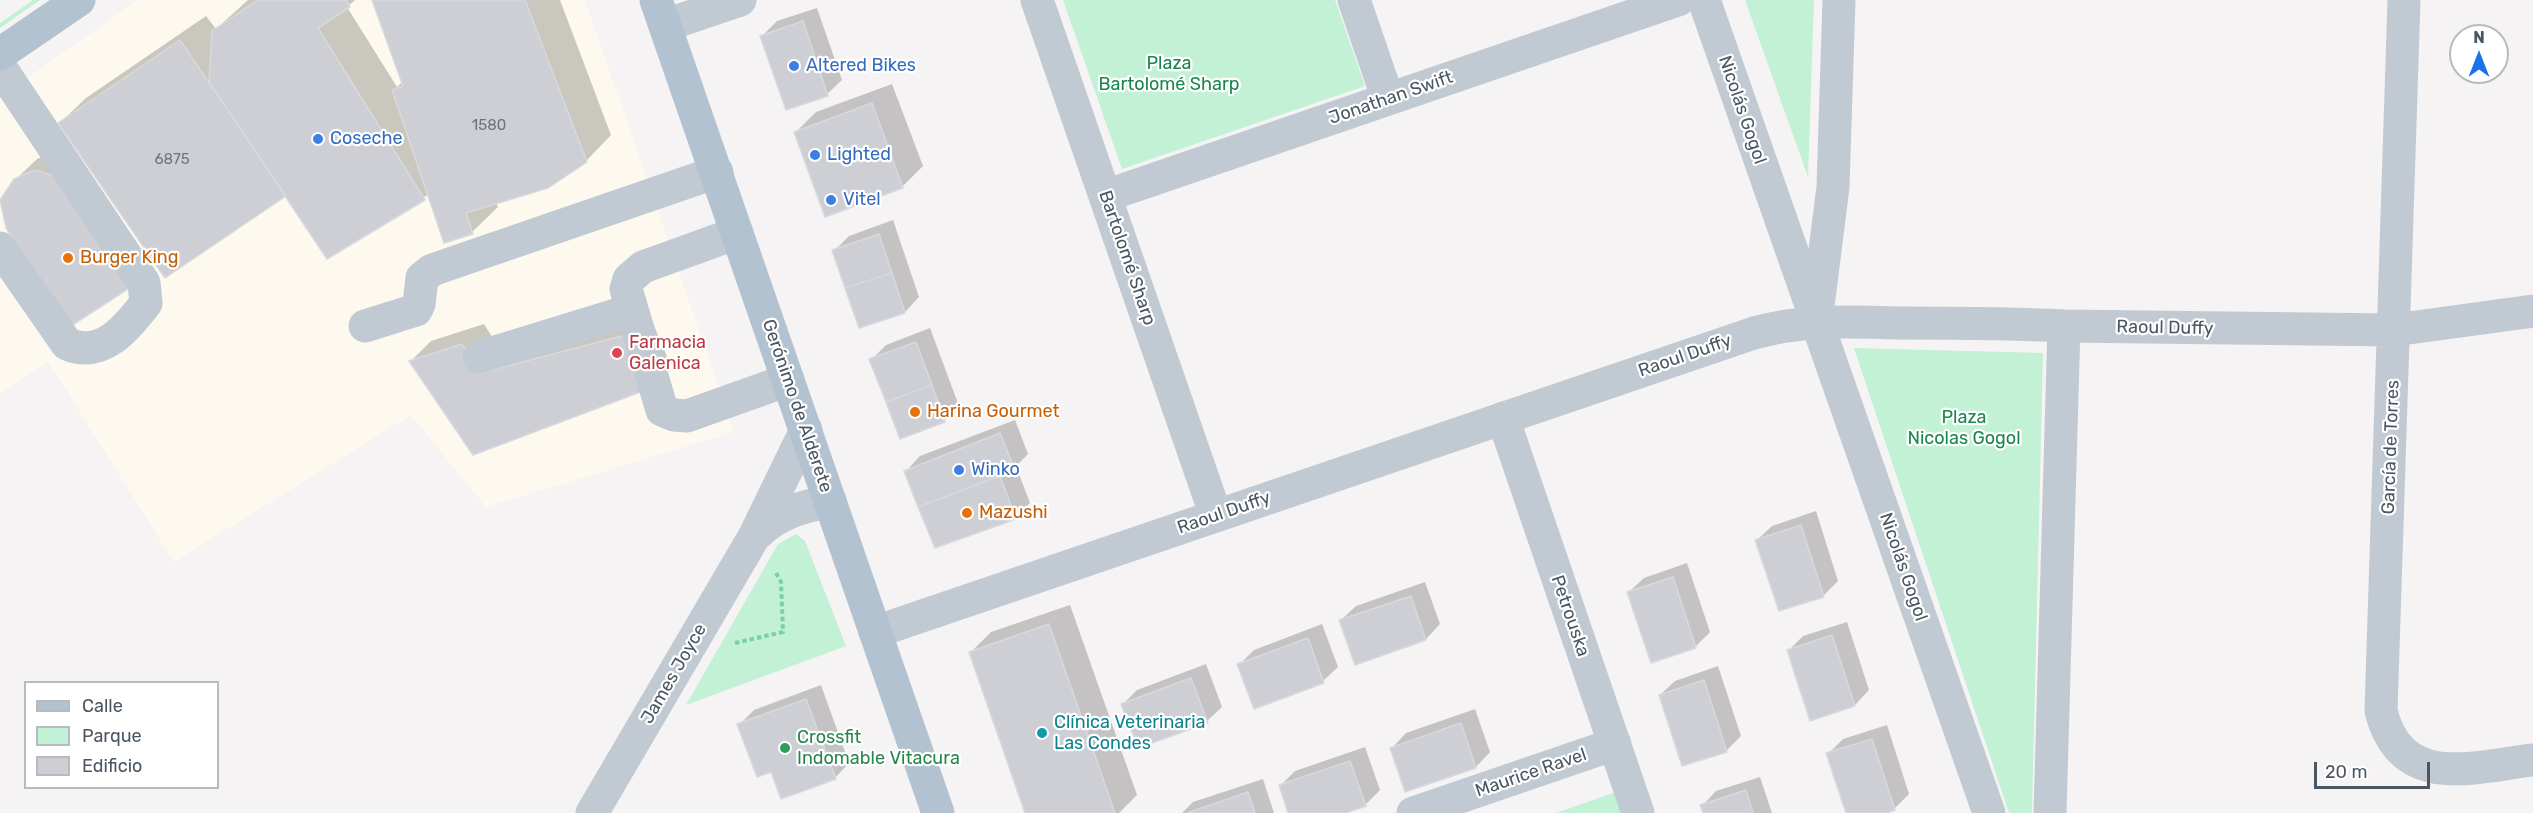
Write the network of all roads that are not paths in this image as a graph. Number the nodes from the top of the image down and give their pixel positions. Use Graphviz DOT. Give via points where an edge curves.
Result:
graph roads {
  1 [pos="79,0"];
  2 [pos="740,0"];
  3 [pos="1037,0"];
  4 [pos="1354,0"];
  5 [pos="1677,0"];
  6 [pos="1704,0"];
  7 [pos="1839,0"];
  8 [pos="2404,0"];
  9 [pos="661,13"];
  10 [pos="0,54"];
  11 [pos="0,68"];
  12 [pos="1388,99"];
  13 [pos="717,172"];
  14 [pos="1106,196"];
  15 [pos="737,233"];
  16 [pos="0,248"];
  17 [pos="632,310"];
  18 [pos="2533,311"];
  19 [pos="1816,322"];
  20 [pos="365,326"];
  21 [pos="2064,326"];
  22 [pos="2394,330"];
  23 [pos="479,357"];
  24 [pos="788,380"];
  25 [pos="1503,418"];
  26 [pos="806,430"];
  27 [pos="830,501"];
  28 [pos="1216,516"];
  29 [pos="755,535"];
  30 [pos="875,632"];
  31 [pos="1615,744"];
  32 [pos="2533,760"];
  33 [pos="592,813"];
  34 [pos="938,813"];
  35 [pos="1413,813"];
  36 [pos="1638,813"];
  37 [pos="1989,813"];
  38 [pos="2050,813"];
  1 -- 10 [label="main road"];
  2 -- 9 [label="street"];
  3 -- 14 [label="street, Bartolomé Sharp"];
  4 -- 12 [label="street"];
  5 -- 12 [label="street, Jonathan Swift"];
  6 -- 19 [label="street, Nicolás Gogol"];
  7 -- 19 [label="street, Nicolás Gogol" via="1833,187"];
  8 -- 22 [label="street, García de Torres"];
  9 -- 13 [label="main road, Gerónimo de Alderete"];
  11 -- 16 [label="street" via="144,283 146,303 127,329 103,345 79,349 67,344"];
  12 -- 14 [label="street, Jonathan Swift"];
  13 -- 15 [label="main road, Gerónimo de Alderete"];
  13 -- 20 [label="street" via="432,270 422,278 416,310"];
  14 -- 28 [label="street, Bartolomé Sharp"];
  15 -- 17 [label="street" via="643,267 629,279 626,289"];
  15 -- 24 [label="main road, Gerónimo de Alderete"];
  17 -- 23 [label="street"];
  17 -- 24 [label="street" via="662,410 687,416"];
  18 -- 22 [label="street, Raoul Duffy"];
  19 -- 21 [label="street, Raoul Duffy"];
  19 -- 25 [label="street, Raoul Duffy" via="1754,333"];
  19 -- 37 [label="street, Nicolás Gogol"];
  21 -- 22 [label="street, Raoul Duffy"];
  21 -- 38 [label="street"];
  22 -- 32 [label="street, García de Torres" via="2381,711 2384,724 2398,747 2427,767 2445,770"];
  24 -- 26 [label="main road, Gerónimo de Alderete"];
  25 -- 28 [label="street, Raoul Duffy"];
  25 -- 31 [label="street, Petrouska"];
  26 -- 27 [label="main road, Gerónimo de Alderete"];
  26 -- 29 [label="street, James Joyce"];
  27 -- 29 [label="street, James Joyce" via="777,517"];
  27 -- 30 [label="main road, Gerónimo de Alderete"];
  28 -- 30 [label="street, Raoul Duffy"];
  29 -- 33 [label="street, James Joyce"];
  30 -- 34 [label="main road, Gerónimo de Alderete"];
  31 -- 35 [label="street, Maurice Ravel"];
  31 -- 36 [label="street, Petrouska"];
}
